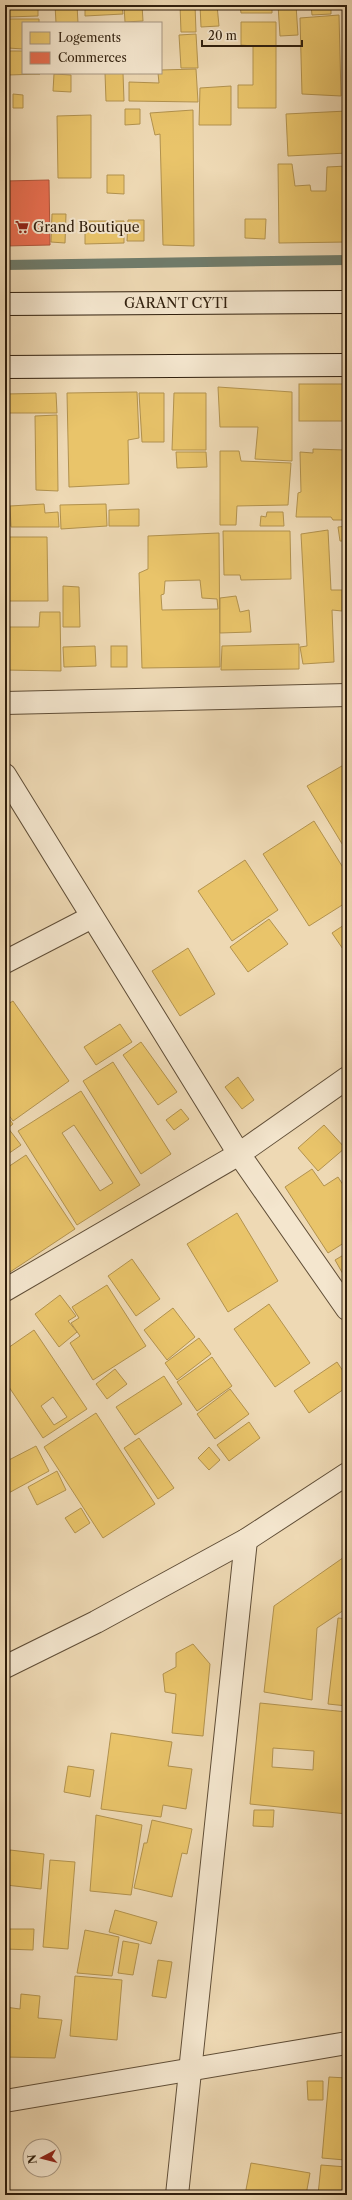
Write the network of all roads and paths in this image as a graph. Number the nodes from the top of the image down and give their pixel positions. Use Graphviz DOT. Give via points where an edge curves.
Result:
graph roads {
  1 [pos="347,302"];
  2 [pos="5,304"];
  3 [pos="347,365"];
  4 [pos="5,367"];
  5 [pos="347,695"];
  6 [pos="5,704"];
  7 [pos="5,774"];
  8 [pos="92,917"];
  9 [pos="5,962"];
  10 [pos="347,1078"];
  11 [pos="239,1154"];
  12 [pos="5,1290"];
  13 [pos="347,1309"];
  14 [pos="347,1474"];
  15 [pos="246,1540"];
  16 [pos="5,1667"];
  17 [pos="347,2043"];
  18 [pos="190,2068"];
  19 [pos="5,2101"];
  20 [pos="177,2195"];
  1 -- 2 [label="street, GARANT CYTI"];
  3 -- 4 [label="street"];
  5 -- 6 [label="street"];
  7 -- 8 [label="street"];
  8 -- 9 [label="street"];
  8 -- 11 [label="street"];
  10 -- 11 [label="street"];
  11 -- 12 [label="street"];
  11 -- 13 [label="street"];
  14 -- 15 [label="street"];
  15 -- 16 [label="street" via="96,1622"];
  15 -- 18 [label="street"];
  17 -- 18 [label="street"];
  18 -- 19 [label="street"];
  18 -- 20 [label="street"];
}
